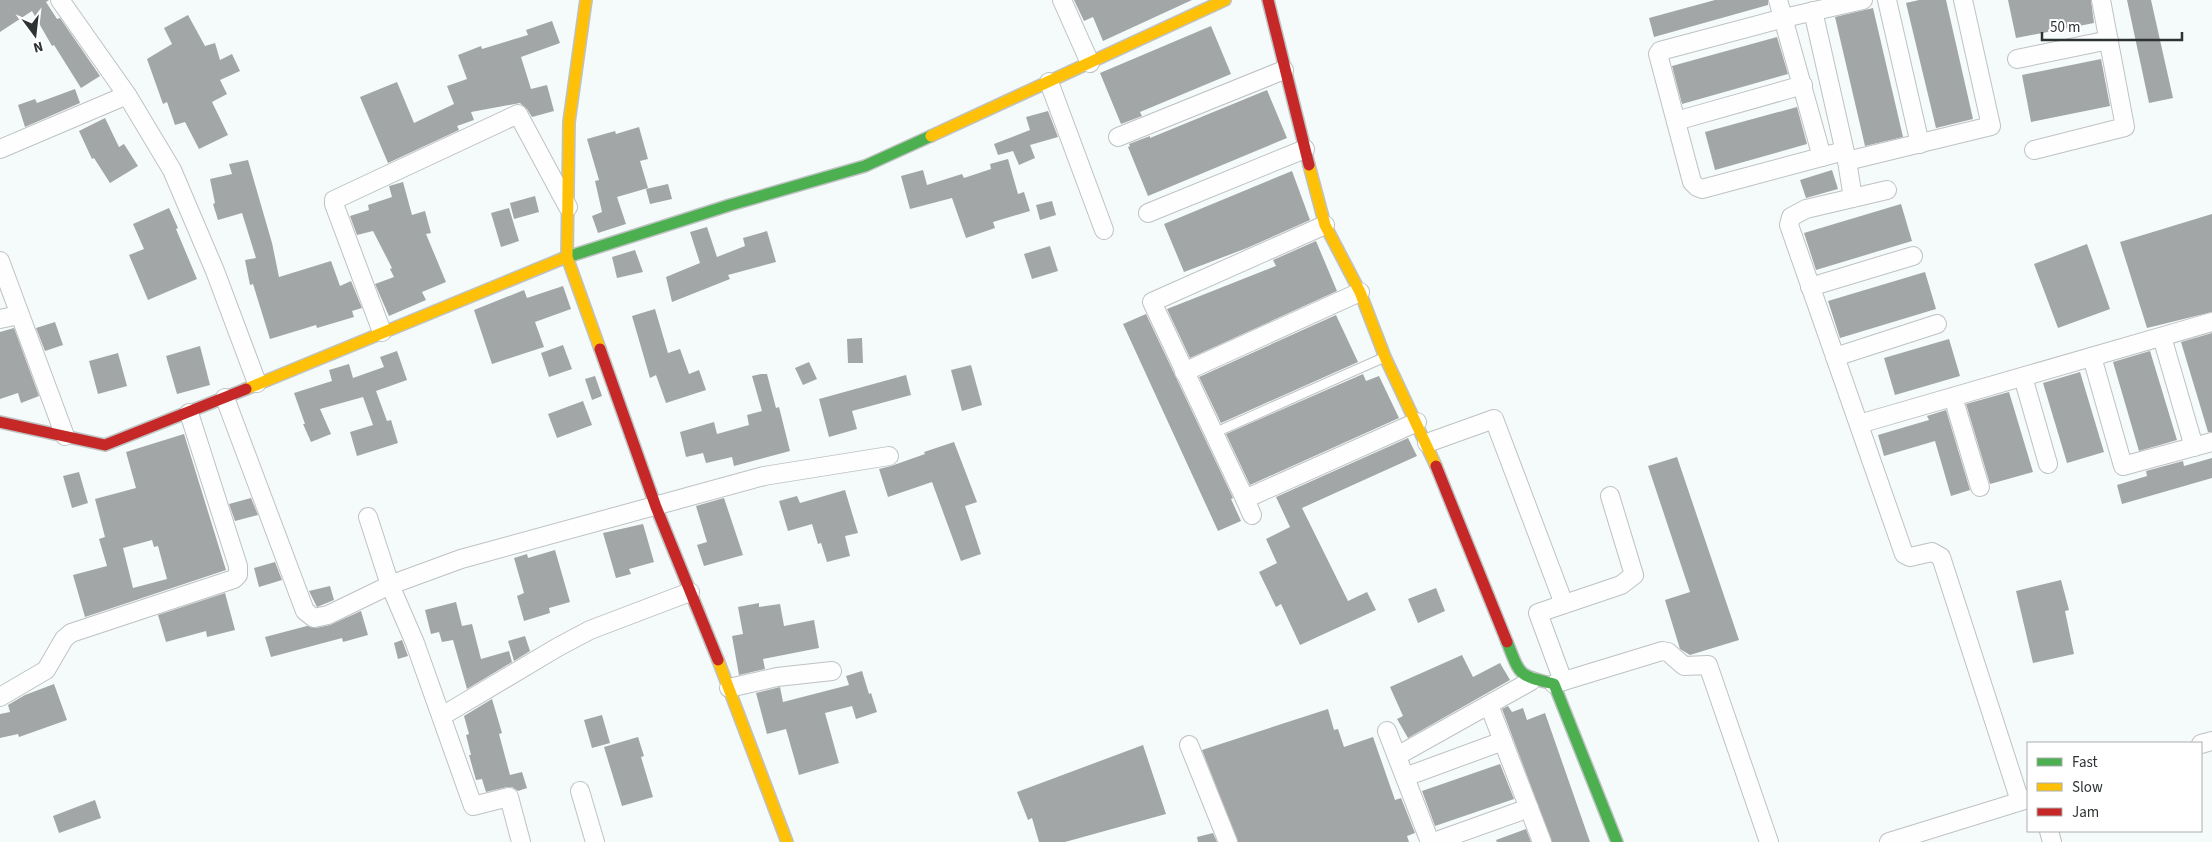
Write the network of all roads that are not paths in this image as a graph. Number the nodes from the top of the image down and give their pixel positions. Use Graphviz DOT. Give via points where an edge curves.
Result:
graph roads {
  1 [pos="60,0"];
  2 [pos="586,0"];
  3 [pos="1062,0"];
  4 [pos="1225,0"];
  5 [pos="1268,0"];
  6 [pos="1778,0"];
  7 [pos="1863,0"];
  8 [pos="1887,0"];
  9 [pos="1963,0"];
  10 [pos="2101,0"];
  11 [pos="1813,11"];
  12 [pos="1784,18"];
  13 [pos="2109,40"];
  14 [pos="2017,59"];
  15 [pos="1090,63"];
  16 [pos="1284,70"];
  17 [pos="1049,82"];
  18 [pos="1803,85"];
  19 [pos="127,95"];
  20 [pos="1676,120"];
  21 [pos="1118,137"];
  22 [pos="1920,144"];
  23 [pos="0,149"];
  24 [pos="1304,149"];
  25 [pos="2034,150"];
  26 [pos="1845,156"];
  27 [pos="1822,157"];
  28 [pos="1887,190"];
  29 [pos="1853,198"];
  30 [pos="568,207"];
  31 [pos="1148,213"];
  32 [pos="1325,225"];
  33 [pos="1104,230"];
  34 [pos="567,256"];
  35 [pos="1913,256"];
  36 [pos="0,261"];
  37 [pos="1810,288"];
  38 [pos="1360,292"];
  39 [pos="19,315"];
  40 [pos="0,319"];
  41 [pos="2212,322"];
  42 [pos="1937,324"];
  43 [pos="382,332"];
  44 [pos="2162,337"];
  45 [pos="1385,357"];
  46 [pos="1835,357"];
  47 [pos="2092,357"];
  48 [pos="1184,372"];
  49 [pos="2022,377"];
  50 [pos="257,383"];
  51 [pos="1953,397"];
  52 [pos="225,398"];
  53 [pos="189,413"];
  54 [pos="0,422"];
  55 [pos="1417,422"];
  56 [pos="1859,424"];
  57 [pos="1214,434"];
  58 [pos="65,436"];
  59 [pos="2212,442"];
  60 [pos="1427,443"];
  61 [pos="2194,446"];
  62 [pos="889,456"];
  63 [pos="2048,464"];
  64 [pos="1980,487"];
  65 [pos="1610,496"];
  66 [pos="656,506"];
  67 [pos="368,517"];
  68 [pos="390,585"];
  69 [pos="690,592"];
  70 [pos="1564,604"];
  71 [pos="832,671"];
  72 [pos="1531,681"];
  73 [pos="1558,682"];
  74 [pos="729,688"];
  75 [pos="0,697"];
  76 [pos="1489,705"];
  77 [pos="442,716"];
  78 [pos="1387,731"];
  79 [pos="1503,741"];
  80 [pos="1189,744"];
  81 [pos="1397,756"];
  82 [pos="1405,777"];
  83 [pos="580,791"];
  84 [pos="2024,800"];
  85 [pos="1529,808"];
  86 [pos="521,842"];
  87 [pos="595,842"];
  88 [pos="787,842"];
  89 [pos="1228,842"];
  90 [pos="1430,842"];
  91 [pos="1434,842"];
  92 [pos="1542,842"];
  93 [pos="1617,842"];
  94 [pos="1769,842"];
  95 [pos="1889,842"];
  1 -- 19 [label="street"];
  2 -- 30 [label="street" via="569,122"];
  3 -- 15 [label="street"];
  4 -- 15 [label="street"];
  5 -- 16 [label="street"];
  6 -- 12 [label="street"];
  7 -- 11 [label="street"];
  8 -- 22 [label="street"];
  9 -- 22 [label="street" via="1991,126"];
  10 -- 13 [label="street"];
  11 -- 12 [label="street"];
  11 -- 26 [label="street"];
  12 -- 18 [label="street"];
  12 -- 20 [label="street" via="1659,53"];
  13 -- 14 [label="street"];
  13 -- 25 [label="street" via="2125,127"];
  15 -- 17 [label="street"];
  16 -- 21 [label="street"];
  16 -- 24 [label="street"];
  17 -- 33 [label="street"];
  17 -- 34 [label="street" via="865,166"];
  18 -- 20 [label="street"];
  18 -- 27 [label="street"];
  19 -- 23 [label="street"];
  19 -- 50 [label="street" via="172,170 215,271"];
  20 -- 27 [label="street" via="1692,182 1699,188"];
  22 -- 26 [label="street"];
  24 -- 31 [label="street"];
  24 -- 32 [label="street"];
  26 -- 27 [label="street"];
  26 -- 29 [label="street"];
  28 -- 29 [label="street"];
  29 -- 37 [label="street" via="1806,209 1791,217 1789,225"];
  30 -- 34 [label="street"];
  30 -- 43 [label="street" via="518,114 334,200"];
  32 -- 38 [label="street"];
  32 -- 48 [label="street" via="1152,302"];
  34 -- 43 [label="street"];
  34 -- 66 [label="street"];
  35 -- 37 [label="street"];
  36 -- 39 [label="street"];
  37 -- 46 [label="street"];
  38 -- 45 [label="street"];
  38 -- 48 [label="street"];
  39 -- 40 [label="street"];
  39 -- 58 [label="street"];
  41 -- 44 [label="street"];
  42 -- 46 [label="street"];
  43 -- 50 [label="street"];
  44 -- 47 [label="street"];
  44 -- 61 [label="street"];
  45 -- 55 [label="street"];
  45 -- 57 [label="lane"];
  46 -- 56 [label="street"];
  47 -- 49 [label="street"];
  47 -- 61 [label="street" via="2123,466"];
  48 -- 57 [label="street"];
  49 -- 51 [label="street"];
  49 -- 63 [label="street"];
  50 -- 52 [label="street"];
  51 -- 56 [label="street"];
  51 -- 64 [label="street"];
  52 -- 53 [label="street"];
  52 -- 68 [label="street" via="305,611 314,618 328,615"];
  53 -- 58 [label="street" via="104,444"];
  53 -- 75 [label="street" via="238,566 238,576 72,633 64,639 46,670"];
  54 -- 58 [label="street"];
  55 -- 57 [label="street" via="1248,507"];
  55 -- 60 [label="street"];
  56 -- 84 [label="street" via="1904,554 1910,557 1932,552 1941,557"];
  59 -- 61 [label="street"];
  60 -- 70 [label="street" via="1494,419"];
  60 -- 72 [label="street" via="1515,663"];
  62 -- 66 [label="street" via="764,476"];
  65 -- 70 [label="street" via="1634,575 1621,585"];
  66 -- 68 [label="street" via="461,559"];
  66 -- 69 [label="street"];
  67 -- 68 [label="street"];
  68 -- 77 [label="street"];
  69 -- 74 [label="street"];
  69 -- 77 [label="street" via="590,630"];
  70 -- 73 [label="street" via="1538,613"];
  71 -- 74 [label="street" via="776,677"];
  72 -- 73 [label="street"];
  72 -- 76 [label="street"];
  73 -- 93 [label="street"];
  73 -- 94 [label="street" via="1662,651 1668,652 1684,666 1708,665"];
  74 -- 88 [label="street"];
  76 -- 79 [label="street"];
  76 -- 81 [label="street"];
  77 -- 86 [label="street" via="473,806 509,797"];
  78 -- 81 [label="street"];
  79 -- 82 [label="street"];
  79 -- 85 [label="street"];
  80 -- 89 [label="street"];
  81 -- 82 [label="street"];
  82 -- 90 [label="street"];
  83 -- 87 [label="street"];
  84 -- 95 [label="street"];
  85 -- 91 [label="street"];
  85 -- 92 [label="street"];
}
